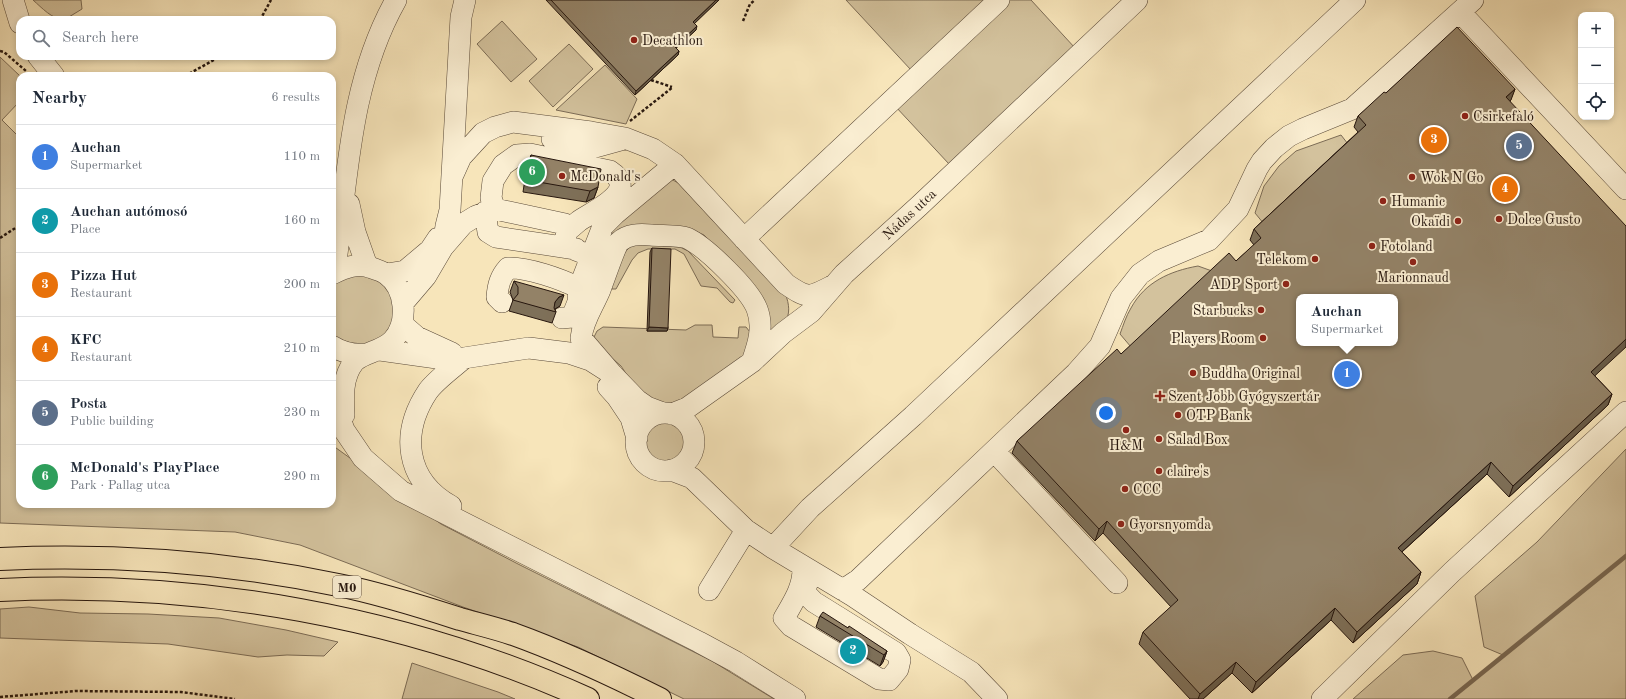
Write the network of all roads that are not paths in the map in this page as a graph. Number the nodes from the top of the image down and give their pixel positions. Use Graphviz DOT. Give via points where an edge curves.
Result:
graph roads {
  1 [pos="13,0"];
  2 [pos="396,0"];
  3 [pos="464,0"];
  4 [pos="999,0"];
  5 [pos="1137,0"];
  6 [pos="1355,0"];
  7 [pos="1467,6"];
  8 [pos="18,16"];
  9 [pos="32,64"];
  10 [pos="47,72"];
  11 [pos="675,164"];
  12 [pos="452,177"];
  13 [pos="346,187"];
  14 [pos="1626,189"];
  15 [pos="490,210"];
  16 [pos="446,226"];
  17 [pos="744,239"];
  18 [pos="578,245"];
  19 [pos="443,247"];
  20 [pos="336,257"];
  21 [pos="367,266"];
  22 [pos="336,272"];
  23 [pos="387,274"];
  24 [pos="786,284"];
  25 [pos="834,284"];
  26 [pos="589,291"];
  27 [pos="502,302"];
  28 [pos="404,303"];
  29 [pos="562,318"];
  30 [pos="402,324"];
  31 [pos="783,333"];
  32 [pos="336,348"];
  33 [pos="552,351"];
  34 [pos="373,352"];
  35 [pos="464,358"];
  36 [pos="752,362"];
  37 [pos="612,374"];
  38 [pos="336,406"];
  39 [pos="1626,412"];
  40 [pos="667,414"];
  41 [pos="344,430"];
  42 [pos="633,445"];
  43 [pos="692,451"];
  44 [pos="994,451"];
  45 [pos="664,474"];
  46 [pos="746,530"];
  47 [pos="499,540"];
  48 [pos="773,548"];
  49 [pos="0,559"];
  50 [pos="808,569"];
  51 [pos="1117,583"];
  52 [pos="0,590"];
  53 [pos="709,590"];
  54 [pos="843,590"];
  55 [pos="588,699"];
  56 [pos="660,699"];
  57 [pos="795,699"];
  58 [pos="997,699"];
  59 [pos="1322,699"];
  1 -- 8 [label="street"];
  2 -- 13 [label="street" via="378,38 361,88 350,143"];
  3 -- 12 [label="street" via="460,17"];
  4 -- 17 [label="street"];
  5 -- 25 [label="street, Nádas utca"];
  6 -- 48 [label="street" via="919,410 810,508"];
  7 -- 14 [label="street"];
  7 -- 44 [label="street" via="1352,109 1303,129 1274,148 1257,169 1238,209 1209,240 1159,261 1140,274 1121,298 1100,346 1076,373"];
  9 -- 10 [label="street"];
  11 -- 12 [label="street" via="627,130 591,132 513,122 483,133 461,157"];
  11 -- 17 [label="street"];
  11 -- 18 [label="street"];
  12 -- 16 [label="street" via="450,210"];
  13 -- 20 [label="street"];
  13 -- 21 [label="street" via="355,232"];
  15 -- 18 [label="street" via="565,224"];
  15 -- 18 [label="street" via="488,232 496,237"];
  15 -- 18 [label="street" via="493,181 502,165 517,155 530,154 610,171 618,176 620,191 599,210 579,221"];
  15 -- 19 [label="street" via="463,224"];
  16 -- 19 [label="street"];
  16 -- 23 [label="street" via="430,250 410,267 405,271"];
  17 -- 24 [label="street"];
  18 -- 26 [label="street"];
  19 -- 28 [label="street" via="426,276"];
  21 -- 22 [label="street" via="347,266"];
  21 -- 23 [label="street"];
  23 -- 28 [label="street" via="398,287"];
  24 -- 25 [label="street" via="807,296 815,295"];
  24 -- 31 [label="street" via="795,306 794,315"];
  25 -- 31 [label="street, Nádas utca" via="811,312"];
  26 -- 27 [label="street" via="517,267 508,268 502,275 498,287 497,297"];
  26 -- 29 [label="street" via="578,302 572,316"];
  26 -- 36 [label="street" via="619,243 629,236 641,234 686,238 700,246 752,297 761,323 760,340"];
  26 -- 37 [label="street" via="581,338"];
  28 -- 30 [label="street"];
  30 -- 34 [label="street" via="393,339"];
  30 -- 35 [label="street" via="417,337"];
  31 -- 36 [label="street, Nádas utca"];
  32 -- 34 [label="street" via="353,354"];
  33 -- 35 [label="street" via="530,348"];
  33 -- 37 [label="street" via="590,360"];
  33 -- 42 [label="street" via="601,379 617,397 631,418"];
  34 -- 35 [label="street"];
  34 -- 41 [label="street" via="354,362 348,372 343,389"];
  35 -- 47 [label="street" via="429,390 417,411 410,444 413,461 422,482 439,500 483,524"];
  36 -- 40 [label="street, Nádas utca" via="688,408"];
  37 -- 40 [label="street" via="647,408"];
  38 -- 41 [label="street"];
  39 -- 59 [label="street" via="1452,572"];
  40 -- 42 [label="street" via="647,420 641,426"];
  40 -- 43 [label="street" via="683,420 690,427 694,436"];
  41 -- 47 [label="street" via="363,458 401,491"];
  42 -- 45 [label="street" via="644,461 662,470"];
  43 -- 45 [label="street" via="684,464"];
  43 -- 46 [label="street"];
  44 -- 51 [label="street"];
  44 -- 54 [label="street" via="858,580"];
  45 -- 46 [label="street" via="692,478"];
  46 -- 48 [label="street"];
  46 -- 53 [label="street"];
  47 -- 57 [label="street" via="736,662"];
  48 -- 50 [label="street"];
  49 -- 56 [label="highway, M0" via="165,561 272,573 339,585 405,601 512,634"];
  50 -- 50 [label="street" via="803,576 798,595 784,618 791,626 872,675 888,680 898,669 900,660 896,653 814,602 806,594"];
  50 -- 54 [label="street"];
  52 -- 55 [label="highway, M0" via="81,589 185,594 236,599 352,620 419,637 506,666"];
  54 -- 58 [label="street" via="971,672"];
}
